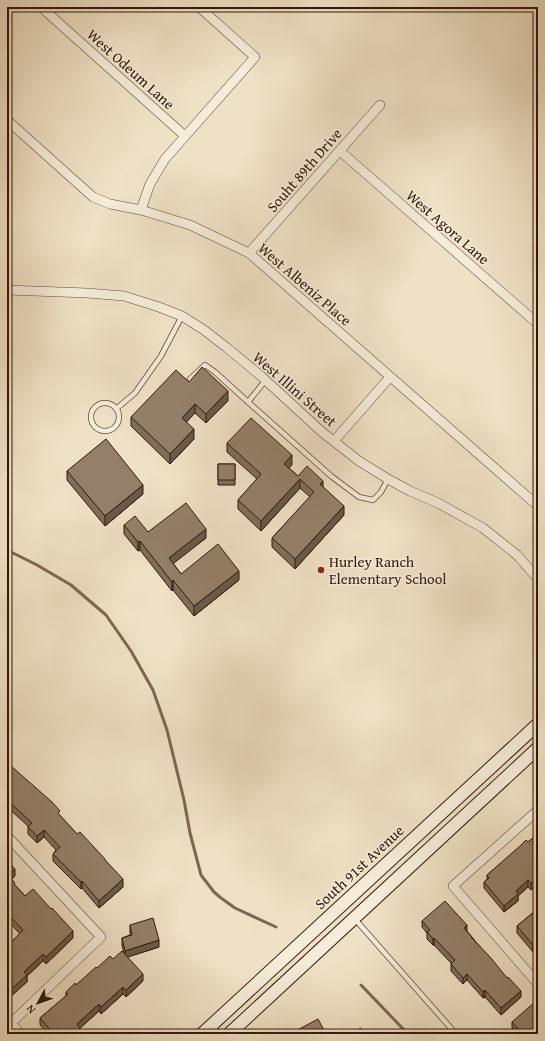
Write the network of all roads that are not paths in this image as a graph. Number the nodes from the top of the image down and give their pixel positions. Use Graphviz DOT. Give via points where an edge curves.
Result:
graph roads {
  1 [pos="9,7"];
  2 [pos="41,7"];
  3 [pos="199,7"];
  4 [pos="7,10"];
  5 [pos="380,105"];
  6 [pos="7,120"];
  7 [pos="185,136"];
  8 [pos="340,151"];
  9 [pos="141,210"];
  10 [pos="249,253"];
  11 [pos="7,290"];
  12 [pos="182,316"];
  13 [pos="538,324"];
  14 [pos="390,377"];
  15 [pos="190,379"];
  16 [pos="265,381"];
  17 [pos="248,402"];
  18 [pos="116,409"];
  19 [pos="334,441"];
  20 [pos="388,480"];
  21 [pos="538,506"];
  22 [pos="538,579"];
  23 [pos="538,724"];
  24 [pos="538,748"];
  25 [pos="538,810"];
  26 [pos="7,836"];
  27 [pos="354,918"];
  28 [pos="538,983"];
  29 [pos="9,1025"];
  30 [pos="21,1034"];
  31 [pos="202,1034"];
  32 [pos="229,1034"];
  33 [pos="456,1034"];
  1 -- 4 [label="street"];
  2 -- 7 [label="street, West Odeum Lane"];
  3 -- 7 [label="street" via="255,57"];
  5 -- 8 [label="street, Souht 89th Drive"];
  6 -- 9 [label="street, West Albeniz Place" via="93,197 110,204"];
  7 -- 9 [label="street" via="165,159 150,184"];
  8 -- 10 [label="street, Souht 89th Drive"];
  8 -- 13 [label="street, West Agora Lane"];
  9 -- 10 [label="street, West Albeniz Place" via="190,224"];
  10 -- 14 [label="street, West Albeniz Place"];
  11 -- 12 [label="street, West Illini Street" via="124,296"];
  12 -- 16 [label="street, West Illini Street" via="226,347"];
  12 -- 18 [label="lane" via="161,356 135,393"];
  14 -- 19 [label="street"];
  14 -- 21 [label="street, West Albeniz Place"];
  15 -- 17 [label="lane" via="205,365"];
  16 -- 17 [label="lane"];
  16 -- 19 [label="street, West Illini Street"];
  17 -- 20 [label="lane" via="331,476 359,497 373,500"];
  18 -- 18 [label="lane" via="104,403 96,406 90,418 94,427 102,432 115,427 119,418"];
  19 -- 20 [label="street, West Illini Street"];
  20 -- 22 [label="street, West Illini Street" via="483,528 517,555"];
  23 -- 31 [label="main road, South 91st Avenue"];
  24 -- 27 [label="main road"];
  25 -- 28 [label="street" via="453,886"];
  26 -- 29 [label="street" via="101,937"];
  27 -- 32 [label="main road"];
  27 -- 33 [label="lane"];
  29 -- 30 [label="street"];
}
